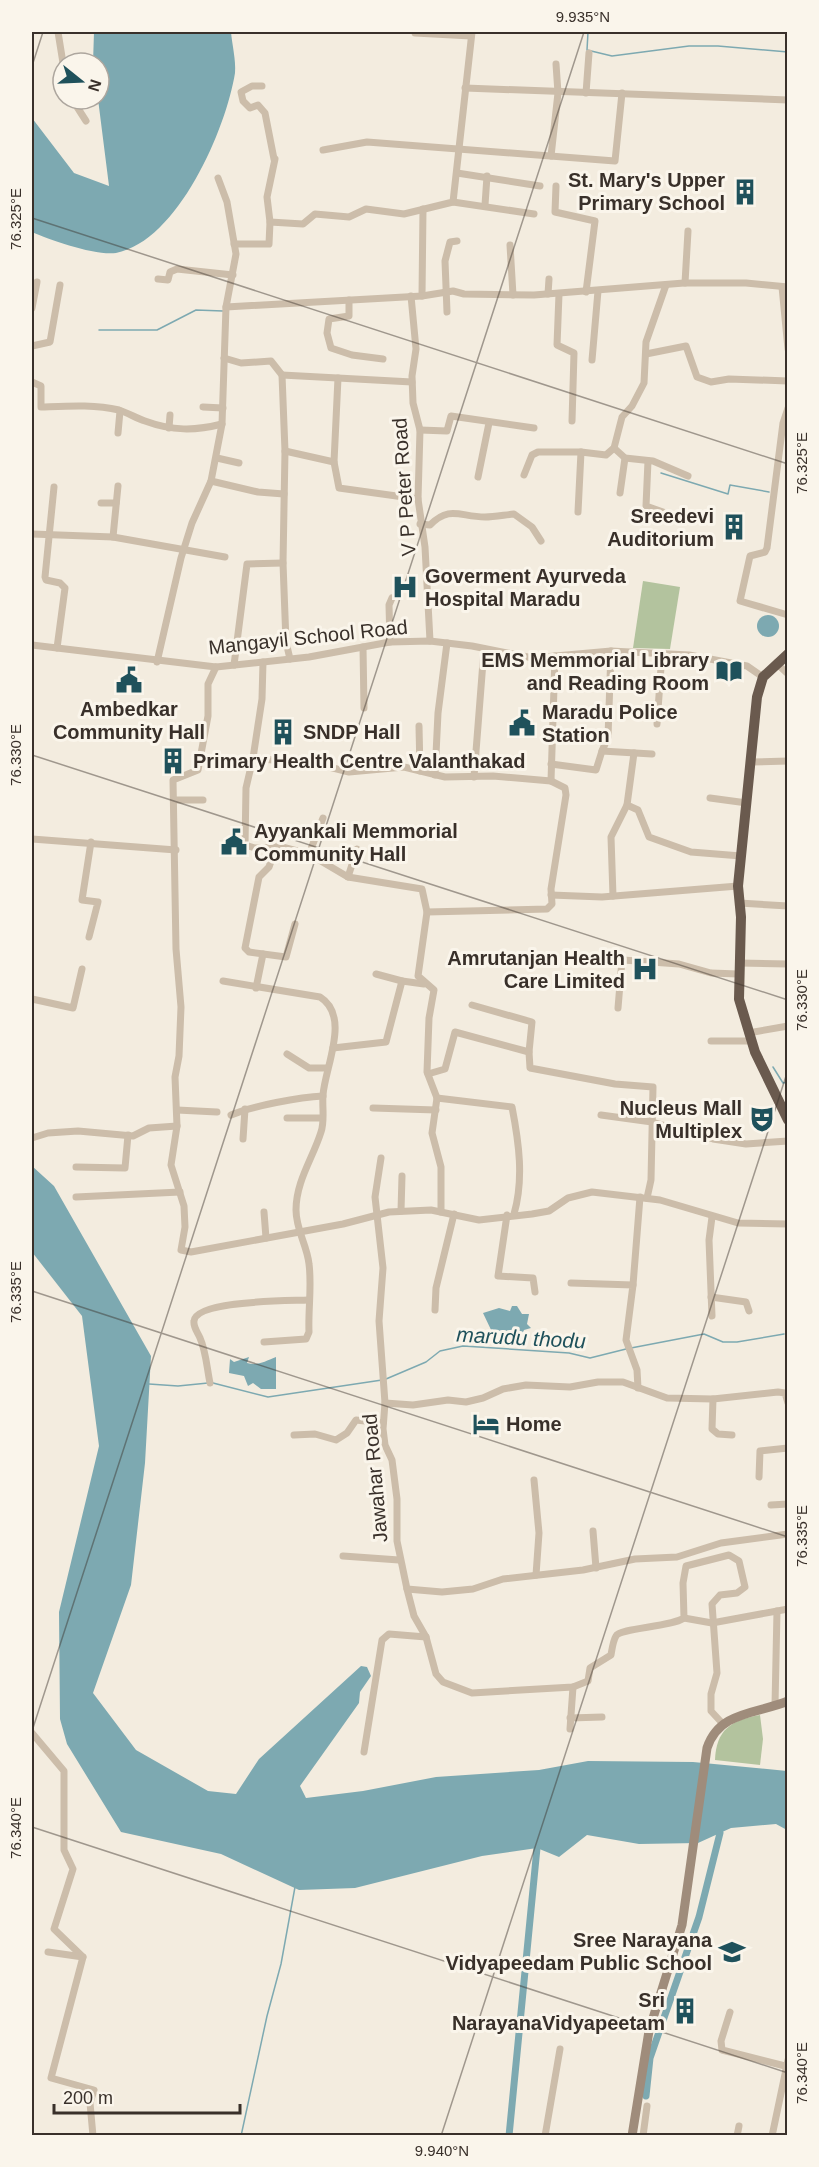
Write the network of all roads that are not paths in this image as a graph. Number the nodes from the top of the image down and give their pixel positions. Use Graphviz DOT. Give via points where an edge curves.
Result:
graph roads {
  1 [pos="58,32"];
  2 [pos="415,33"];
  3 [pos="472,34"];
  4 [pos="61,51"];
  5 [pos="589,53"];
  6 [pos="556,64"];
  7 [pos="262,86"];
  8 [pos="465,88"];
  9 [pos="558,93"];
  10 [pos="586,93"];
  11 [pos="622,93"];
  12 [pos="788,100"];
  13 [pos="80,111"];
  14 [pos="86,121"];
  15 [pos="461,148"];
  16 [pos="322,150"];
  17 [pos="551,156"];
  18 [pos="457,173"];
  19 [pos="487,176"];
  20 [pos="218,178"];
  21 [pos="540,186"];
  22 [pos="556,186"];
  23 [pos="453,202"];
  24 [pos="485,205"];
  25 [pos="423,209"];
  26 [pos="534,214"];
  27 [pos="270,222"];
  28 [pos="688,231"];
  29 [pos="457,241"];
  30 [pos="234,244"];
  31 [pos="510,245"];
  32 [pos="233,275"];
  33 [pos="158,279"];
  34 [pos="549,279"];
  35 [pos="37,282"];
  36 [pos="685,283"];
  37 [pos="60,285"];
  38 [pos="666,285"];
  39 [pos="785,287"];
  40 [pos="586,291"];
  41 [pos="598,291"];
  42 [pos="447,293"];
  43 [pos="548,294"];
  44 [pos="559,294"];
  45 [pos="513,295"];
  46 [pos="411,296"];
  47 [pos="422,296"];
  48 [pos="350,300"];
  49 [pos="226,307"];
  50 [pos="32,308"];
  51 [pos="447,312"];
  52 [pos="32,346"];
  53 [pos="788,349"];
  54 [pos="645,354"];
  55 [pos="224,358"];
  56 [pos="384,359"];
  57 [pos="592,360"];
  58 [pos="282,375"];
  59 [pos="338,378"];
  60 [pos="788,381"];
  61 [pos="32,382"];
  62 [pos="412,382"];
  63 [pos="203,407"];
  64 [pos="223,408"];
  65 [pos="788,408"];
  66 [pos="120,411"];
  67 [pos="170,415"];
  68 [pos="572,421"];
  69 [pos="489,423"];
  70 [pos="222,424"];
  71 [pos="169,428"];
  72 [pos="534,428"];
  73 [pos="420,430"];
  74 [pos="118,433"];
  75 [pos="614,448"];
  76 [pos="285,451"];
  77 [pos="581,452"];
  78 [pos="217,458"];
  79 [pos="625,458"];
  80 [pos="648,461"];
  81 [pos="334,462"];
  82 [pos="239,463"];
  83 [pos="524,475"];
  84 [pos="688,476"];
  85 [pos="478,477"];
  86 [pos="211,481"];
  87 [pos="118,486"];
  88 [pos="54,488"];
  89 [pos="620,493"];
  90 [pos="284,494"];
  91 [pos="418,499"];
  92 [pos="100,503"];
  93 [pos="116,503"];
  94 [pos="578,512"];
  95 [pos="663,512"];
  96 [pos="420,524"];
  97 [pos="32,534"];
  98 [pos="50,536"];
  99 [pos="113,537"];
  100 [pos="541,541"];
  101 [pos="183,550"];
  102 [pos="225,557"];
  103 [pos="283,563"];
  104 [pos="392,598"];
  105 [pos="788,615"];
  106 [pos="430,641"];
  107 [pos="390,642"];
  108 [pos="447,643"];
  109 [pos="32,645"];
  110 [pos="363,647"];
  111 [pos="57,648"];
  112 [pos="484,649"];
  113 [pos="611,651"];
  114 [pos="662,653"];
  115 [pos="788,654"];
  116 [pos="555,656"];
  117 [pos="290,659"];
  118 [pos="157,662"];
  119 [pos="263,662"];
  120 [pos="776,663"];
  121 [pos="234,665"];
  122 [pos="216,668"];
  123 [pos="788,674"];
  124 [pos="763,677"];
  125 [pos="364,708"];
  126 [pos="657,724"];
  127 [pos="419,726"];
  128 [pos="602,751"];
  129 [pos="634,753"];
  130 [pos="652,754"];
  131 [pos="253,758"];
  132 [pos="788,761"];
  133 [pos="751,762"];
  134 [pos="551,764"];
  135 [pos="420,771"];
  136 [pos="435,775"];
  137 [pos="474,777"];
  138 [pos="550,781"];
  139 [pos="710,798"];
  140 [pos="174,800"];
  141 [pos="203,800"];
  142 [pos="747,803"];
  143 [pos="627,805"];
  144 [pos="323,818"];
  145 [pos="32,834"];
  146 [pos="32,839"];
  147 [pos="91,842"];
  148 [pos="276,847"];
  149 [pos="357,849"];
  150 [pos="176,850"];
  151 [pos="309,854"];
  152 [pos="741,856"];
  153 [pos="348,877"];
  154 [pos="738,886"];
  155 [pos="551,895"];
  156 [pos="613,896"];
  157 [pos="739,903"];
  158 [pos="788,906"];
  159 [pos="427,912"];
  160 [pos="295,924"];
  161 [pos="89,937"];
  162 [pos="263,954"];
  163 [pos="580,957"];
  164 [pos="622,960"];
  165 [pos="788,964"];
  166 [pos="739,968"];
  167 [pos="82,969"];
  168 [pos="376,974"];
  169 [pos="223,981"];
  170 [pos="402,981"];
  171 [pos="424,984"];
  172 [pos="256,988"];
  173 [pos="32,999"];
  174 [pos="472,1005"];
  175 [pos="618,1008"];
  176 [pos="788,1026"];
  177 [pos="749,1037"];
  178 [pos="711,1041"];
  179 [pos="333,1048"];
  180 [pos="529,1052"];
  181 [pos="287,1054"];
  182 [pos="327,1068"];
  183 [pos="428,1074"];
  184 [pos="323,1096"];
  185 [pos="437,1098"];
  186 [pos="373,1108"];
  187 [pos="245,1109"];
  188 [pos="177,1110"];
  189 [pos="436,1110"];
  190 [pos="216,1112"];
  191 [pos="231,1115"];
  192 [pos="601,1115"];
  193 [pos="287,1118"];
  194 [pos="322,1118"];
  195 [pos="788,1120"];
  196 [pos="652,1122"];
  197 [pos="177,1126"];
  198 [pos="128,1135"];
  199 [pos="32,1138"];
  200 [pos="243,1139"];
  201 [pos="788,1141"];
  202 [pos="381,1158"];
  203 [pos="76,1167"];
  204 [pos="402,1176"];
  205 [pos="180,1192"];
  206 [pos="76,1197"];
  207 [pos="644,1198"];
  208 [pos="400,1211"];
  209 [pos="264,1212"];
  210 [pos="441,1212"];
  211 [pos="375,1214"];
  212 [pos="454,1214"];
  213 [pos="510,1215"];
  214 [pos="712,1217"];
  215 [pos="788,1224"];
  216 [pos="299,1233"];
  217 [pos="266,1238"];
  218 [pos="571,1283"];
  219 [pos="633,1285"];
  220 [pos="535,1292"];
  221 [pos="711,1297"];
  222 [pos="308,1300"];
  223 [pos="435,1310"];
  224 [pos="748,1311"];
  225 [pos="712,1316"];
  226 [pos="264,1342"];
  227 [pos="210,1383"];
  228 [pos="639,1388"];
  229 [pos="713,1399"];
  230 [pos="385,1403"];
  231 [pos="788,1403"];
  232 [pos="383,1423"];
  233 [pos="732,1435"];
  234 [pos="294,1436"];
  235 [pos="788,1448"];
  236 [pos="759,1477"];
  237 [pos="534,1480"];
  238 [pos="788,1504"];
  239 [pos="771,1505"];
  240 [pos="593,1531"];
  241 [pos="788,1534"];
  242 [pos="343,1556"];
  243 [pos="399,1560"];
  244 [pos="596,1568"];
  245 [pos="536,1575"];
  246 [pos="407,1589"];
  247 [pos="788,1609"];
  248 [pos="777,1611"];
  249 [pos="684,1618"];
  250 [pos="712,1623"];
  251 [pos="426,1637"];
  252 [pos="573,1687"];
  253 [pos="788,1701"];
  254 [pos="776,1706"];
  255 [pos="602,1717"];
  256 [pos="570,1718"];
  257 [pos="723,1724"];
  258 [pos="570,1729"];
  259 [pos="32,1733"];
  260 [pos="364,1752"];
  261 [pos="48,1952"];
  262 [pos="84,1957"];
  263 [pos="730,2012"];
  264 [pos="560,2049"];
  265 [pos="786,2063"];
  266 [pos="647,2106"];
  267 [pos="739,2126"];
  268 [pos="93,2136"];
  269 [pos="545,2136"];
  270 [pos="632,2136"];
  271 [pos="643,2136"];
  272 [pos="737,2136"];
  273 [pos="772,2136"];
  1 -- 4 [label="street"];
  2 -- 3 [label="street"];
  3 -- 8 [label="street"];
  5 -- 10 [label="street"];
  6 -- 9 [label="street"];
  7 -- 27 [label="street" via="242,92 243,101 250,108 258,105 265,113 275,159 267,197"];
  8 -- 9 [label="street"];
  8 -- 15 [label="street"];
  9 -- 10 [label="street"];
  9 -- 17 [label="street"];
  10 -- 11 [label="street"];
  11 -- 12 [label="street"];
  11 -- 17 [label="street" via="615,160"];
  13 -- 14 [label="street"];
  15 -- 16 [label="street" via="367,142"];
  15 -- 17 [label="street"];
  15 -- 18 [label="street"];
  18 -- 19 [label="street"];
  18 -- 23 [label="street"];
  19 -- 21 [label="street"];
  19 -- 24 [label="street"];
  20 -- 30 [label="street" via="227,201"];
  22 -- 40 [label="street" via="555,212 595,221"];
  23 -- 24 [label="street"];
  23 -- 25 [label="street"];
  24 -- 26 [label="street"];
  25 -- 27 [label="street" via="404,214 366,209 349,217 315,214 303,224"];
  25 -- 47 [label="street"];
  27 -- 30 [label="street" via="269,244"];
  28 -- 36 [label="street"];
  29 -- 42 [label="street" via="450,242 445,261"];
  30 -- 32 [label="street"];
  31 -- 45 [label="street"];
  32 -- 33 [label="street" via="177,269 170,272 168,280"];
  32 -- 49 [label="street"];
  34 -- 43 [label="street"];
  35 -- 50 [label="street"];
  36 -- 38 [label="street"];
  36 -- 39 [label="street"];
  37 -- 52 [label="street" via="50,342"];
  38 -- 41 [label="street"];
  38 -- 54 [label="street"];
  39 -- 53 [label="street"];
  40 -- 41 [label="street"];
  40 -- 44 [label="street"];
  41 -- 57 [label="street"];
  42 -- 45 [label="street"];
  42 -- 47 [label="street"];
  42 -- 51 [label="street"];
  43 -- 44 [label="street"];
  43 -- 45 [label="street"];
  44 -- 68 [label="street" via="557,345 574,353"];
  46 -- 47 [label="street"];
  46 -- 48 [label="street"];
  46 -- 62 [label="street, V P Peter Road" via="416,349"];
  48 -- 49 [label="street"];
  48 -- 56 [label="street" via="349,316 329,319 327,333 332,348"];
  49 -- 55 [label="street"];
  54 -- 60 [label="street" via="686,346 697,377 711,382"];
  54 -- 75 [label="street" via="644,383 622,417"];
  55 -- 58 [label="street" via="241,363 271,361"];
  55 -- 64 [label="street"];
  58 -- 59 [label="street"];
  58 -- 76 [label="street"];
  59 -- 62 [label="street"];
  59 -- 81 [label="street"];
  61 -- 66 [label="street" via="41,386 41,406 90,406"];
  62 -- 73 [label="street, V P Peter Road"];
  63 -- 64 [label="street"];
  64 -- 70 [label="street"];
  65 -- 105 [label="street" via="767,548 750,556 740,600"];
  66 -- 71 [label="street"];
  66 -- 74 [label="street"];
  67 -- 71 [label="street"];
  69 -- 72 [label="street"];
  69 -- 73 [label="street" via="451,416 447,431"];
  69 -- 85 [label="street"];
  70 -- 71 [label="street" via="201,430"];
  70 -- 78 [label="street"];
  73 -- 91 [label="street, V P Peter Road"];
  75 -- 77 [label="street" via="606,455"];
  75 -- 79 [label="street"];
  76 -- 81 [label="street"];
  76 -- 90 [label="street"];
  77 -- 83 [label="street" via="532,455"];
  77 -- 94 [label="street"];
  78 -- 82 [label="street"];
  78 -- 86 [label="street"];
  79 -- 80 [label="street"];
  79 -- 89 [label="street"];
  80 -- 84 [label="street"];
  80 -- 95 [label="street" via="646,506"];
  81 -- 91 [label="street" via="339,488"];
  86 -- 90 [label="street"];
  86 -- 101 [label="street"];
  87 -- 93 [label="street"];
  88 -- 98 [label="street"];
  90 -- 103 [label="street"];
  91 -- 96 [label="street, V P Peter Road"];
  92 -- 93 [label="street"];
  93 -- 99 [label="street"];
  96 -- 100 [label="street" via="430,525 449,513 483,517 514,514 532,527"];
  96 -- 106 [label="street, V P Peter Road"];
  97 -- 98 [label="street"];
  98 -- 99 [label="street"];
  98 -- 111 [label="street" via="46,580 65,588"];
  99 -- 101 [label="street"];
  101 -- 102 [label="street"];
  101 -- 118 [label="street"];
  103 -- 117 [label="street"];
  103 -- 121 [label="street" via="247,564"];
  104 -- 107 [label="street"];
  106 -- 107 [label="street, Mangayil School Road"];
  106 -- 108 [label="street, Mangayil School Road"];
  107 -- 110 [label="street, Mangayil School Road"];
  108 -- 112 [label="street, Mangayil School Road"];
  108 -- 136 [label="street"];
  109 -- 111 [label="street, Mangayil School Road"];
  110 -- 117 [label="street, Mangayil School Road"];
  110 -- 125 [label="street"];
  111 -- 118 [label="street, Mangayil School Road"];
  112 -- 116 [label="street, Mangayil School Road" via="533,658"];
  112 -- 137 [label="street"];
  113 -- 114 [label="street, Mangayil School Road"];
  113 -- 116 [label="street, Mangayil School Road"];
  113 -- 128 [label="street" via="608,737"];
  114 -- 124 [label="street, Mangayil School Road" via="747,666"];
  114 -- 126 [label="street"];
  115 -- 120 [label="highway"];
  116 -- 134 [label="street"];
  117 -- 119 [label="street, Mangayil School Road"];
  118 -- 122 [label="street, Mangayil School Road"];
  119 -- 121 [label="street, Mangayil School Road"];
  119 -- 131 [label="street"];
  120 -- 123 [label="street"];
  120 -- 124 [label="highway"];
  121 -- 122 [label="street, Mangayil School Road"];
  122 -- 140 [label="street" via="208,684 208,716 198,770 173,780"];
  124 -- 133 [label="highway" via="757,697"];
  127 -- 135 [label="street"];
  128 -- 129 [label="street"];
  128 -- 134 [label="street" via="596,770"];
  129 -- 130 [label="street"];
  129 -- 143 [label="street"];
  131 -- 135 [label="street" via="349,772 404,767"];
  131 -- 148 [label="street" via="246,788 245,844 255,848"];
  132 -- 133 [label="street"];
  133 -- 142 [label="highway"];
  134 -- 138 [label="street"];
  135 -- 136 [label="street"];
  136 -- 137 [label="street"];
  137 -- 138 [label="street"];
  138 -- 155 [label="street" via="564,788 566,795"];
  139 -- 142 [label="street"];
  140 -- 141 [label="street"];
  140 -- 150 [label="street"];
  142 -- 152 [label="highway"];
  143 -- 152 [label="street" via="638,810 649,837 691,852"];
  143 -- 156 [label="street" via="611,837"];
  144 -- 151 [label="street"];
  145 -- 146 [label="street"];
  146 -- 147 [label="street"];
  147 -- 150 [label="street"];
  147 -- 161 [label="street" via="82,900 98,902"];
  148 -- 151 [label="street"];
  148 -- 162 [label="street" via="269,867 259,877 245,948"];
  149 -- 153 [label="street"];
  150 -- 188 [label="street" via="176,949 181,1007 175,1077"];
  151 -- 153 [label="street"];
  152 -- 154 [label="highway"];
  153 -- 159 [label="street" via="422,890"];
  154 -- 156 [label="street"];
  154 -- 157 [label="highway"];
  155 -- 156 [label="street"];
  155 -- 159 [label="street" via="548,909"];
  157 -- 158 [label="street"];
  157 -- 166 [label="highway"];
  159 -- 171 [label="street" via="418,976"];
  160 -- 162 [label="street" via="286,957"];
  162 -- 172 [label="street"];
  163 -- 164 [label="street"];
  164 -- 166 [label="street" via="679,964 711,973"];
  164 -- 175 [label="street"];
  165 -- 166 [label="street"];
  166 -- 177 [label="highway" via="739,999"];
  167 -- 173 [label="street" via="73,1008"];
  168 -- 170 [label="street"];
  169 -- 172 [label="street"];
  170 -- 171 [label="street"];
  170 -- 179 [label="street" via="386,1042"];
  171 -- 183 [label="street" via="434,990"];
  172 -- 179 [label="street" via="320,997 330,1003"];
  174 -- 180 [label="street" via="532,1022"];
  176 -- 177 [label="street"];
  177 -- 178 [label="street"];
  177 -- 195 [label="highway"];
  179 -- 182 [label="street"];
  180 -- 183 [label="street" via="455,1032 445,1070"];
  180 -- 196 [label="street" via="530,1068 653,1087"];
  181 -- 182 [label="street" via="309,1068"];
  182 -- 184 [label="street"];
  183 -- 185 [label="street"];
  184 -- 187 [label="street"];
  184 -- 194 [label="street"];
  185 -- 189 [label="street"];
  185 -- 213 [label="street" via="512,1107 521,1150 518,1198"];
  186 -- 189 [label="street"];
  187 -- 191 [label="street"];
  187 -- 200 [label="street"];
  188 -- 190 [label="street"];
  188 -- 197 [label="street"];
  189 -- 210 [label="street" via="432,1133 441,1167"];
  192 -- 196 [label="street"];
  193 -- 194 [label="street"];
  194 -- 216 [label="street" via="322,1131 300,1184 296,1210"];
  196 -- 201 [label="street" via="746,1144"];
  196 -- 207 [label="street" via="651,1180"];
  197 -- 198 [label="street" via="164,1125"];
  197 -- 205 [label="street" via="171,1165"];
  198 -- 199 [label="street" via="78,1131"];
  198 -- 203 [label="street" via="125,1168"];
  202 -- 211 [label="street, Jawahar Road"];
  204 -- 208 [label="street"];
  205 -- 206 [label="street"];
  205 -- 217 [label="street" via="185,1227 180,1246 184,1252"];
  207 -- 213 [label="street" via="592,1192 568,1198 549,1211"];
  207 -- 214 [label="street" via="696,1209"];
  207 -- 219 [label="street"];
  208 -- 210 [label="street"];
  208 -- 211 [label="street"];
  209 -- 217 [label="street"];
  210 -- 212 [label="street"];
  211 -- 216 [label="street"];
  211 -- 230 [label="street, Jawahar Road" via="383,1268 379,1321"];
  212 -- 213 [label="street" via="479,1220"];
  212 -- 223 [label="street" via="436,1288"];
  213 -- 220 [label="street" via="497,1273 533,1278"];
  214 -- 215 [label="street" via="738,1223"];
  214 -- 221 [label="street"];
  216 -- 217 [label="street"];
  216 -- 222 [label="street" via="309,1263"];
  218 -- 219 [label="street"];
  219 -- 228 [label="street" via="626,1340"];
  221 -- 224 [label="street" via="741,1300 746,1302"];
  221 -- 225 [label="street"];
  222 -- 226 [label="street" via="306,1339"];
  222 -- 227 [label="street" via="237,1304 201,1311 194,1324 202,1342"];
  228 -- 229 [label="street" via="667,1398"];
  228 -- 230 [label="street" via="623,1382 570,1387 526,1385 466,1402"];
  229 -- 231 [label="street" via="778,1392 785,1393"];
  229 -- 233 [label="street" via="712,1429 718,1434"];
  230 -- 232 [label="street, Jawahar Road"];
  232 -- 234 [label="street" via="357,1420 336,1440 315,1434"];
  232 -- 243 [label="street, Jawahar Road" via="395,1480"];
  235 -- 236 [label="street" via="760,1451"];
  237 -- 245 [label="street" via="539,1533"];
  238 -- 239 [label="street"];
  240 -- 244 [label="street"];
  241 -- 244 [label="street" via="721,1544 677,1557 634,1559"];
  242 -- 243 [label="street"];
  243 -- 246 [label="street, Jawahar Road"];
  244 -- 245 [label="street"];
  245 -- 246 [label="street" via="503,1579 473,1589"];
  246 -- 251 [label="street, Jawahar Road" via="414,1616"];
  247 -- 248 [label="street"];
  248 -- 250 [label="street"];
  248 -- 254 [label="street"];
  249 -- 250 [label="street"];
  249 -- 250 [label="street" via="686,1566 729,1555 739,1561 745,1587 737,1593 720,1595 712,1604"];
  249 -- 252 [label="street" via="665,1625 622,1630 616,1635 611,1655 590,1668 588,1681"];
  250 -- 257 [label="street" via="717,1661 711,1711"];
  251 -- 252 [label="street, Jawahar Road" via="436,1674 463,1692"];
  251 -- 260 [label="street" via="389,1634 382,1640"];
  252 -- 256 [label="street"];
  253 -- 254 [label="main road"];
  254 -- 257 [label="main road" via="731,1718"];
  255 -- 256 [label="street"];
  256 -- 258 [label="street"];
  257 -- 270 [label="main road" via="712,1732 707,1748 682,1925 649,2031"];
  259 -- 262 [label="street" via="64,1772 64,1850 73,1869 54,1929"];
  261 -- 262 [label="street"];
  262 -- 268 [label="street" via="51,2078 94,2090 90,2103"];
  263 -- 265 [label="street" via="722,2050"];
  264 -- 269 [label="street"];
  265 -- 273 [label="street"];
  266 -- 271 [label="street"];
  267 -- 272 [label="street"];
}
